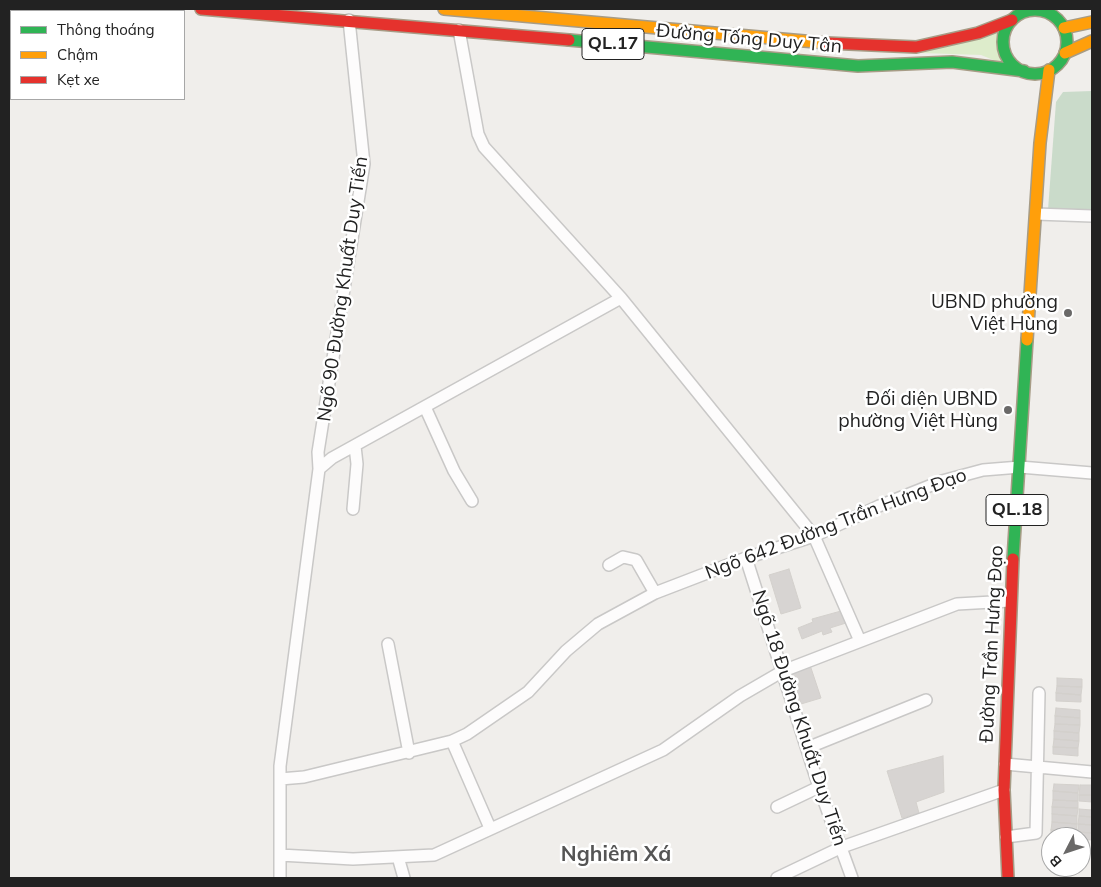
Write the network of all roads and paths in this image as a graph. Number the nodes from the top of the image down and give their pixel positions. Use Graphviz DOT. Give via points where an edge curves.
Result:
graph roads {
  1 [pos="201,9"];
  2 [pos="444,9"];
  3 [pos="456,9"];
  4 [pos="1024,10"];
  5 [pos="270,11"];
  6 [pos="1049,11"];
  7 [pos="349,20"];
  8 [pos="1012,20"];
  9 [pos="1092,22"];
  10 [pos="643,26"];
  11 [pos="1064,28"];
  12 [pos="459,30"];
  13 [pos="1092,41"];
  14 [pos="642,47"];
  15 [pos="1065,53"];
  16 [pos="1049,70"];
  17 [pos="1028,75"];
  18 [pos="1033,99"];
  19 [pos="1040,143"];
  20 [pos="1036,214"];
  21 [pos="1092,216"];
  22 [pos="621,298"];
  23 [pos="425,407"];
  24 [pos="355,446"];
  25 [pos="1020,467"];
  26 [pos="319,470"];
  27 [pos="1092,473"];
  28 [pos="472,501"];
  29 [pos="353,509"];
  30 [pos="814,536"];
  31 [pos="746,558"];
  32 [pos="609,565"];
  33 [pos="655,592"];
  34 [pos="1010,601"];
  35 [pos="860,641"];
  36 [pos="388,644"];
  37 [pos="783,671"];
  38 [pos="1039,693"];
  39 [pos="926,700"];
  40 [pos="452,741"];
  41 [pos="807,748"];
  42 [pos="409,753"];
  43 [pos="1005,764"];
  44 [pos="1037,767"];
  45 [pos="1092,772"];
  46 [pos="280,779"];
  47 [pos="819,787"];
  48 [pos="1004,790"];
  49 [pos="777,807"];
  50 [pos="490,828"];
  51 [pos="1006,837"];
  52 [pos="842,847"];
  53 [pos="280,855"];
  54 [pos="398,857"];
  55 [pos="849,877"];
  56 [pos="280,878"];
  57 [pos="404,878"];
  58 [pos="777,878"];
  59 [pos="1008,878"];
  1 -- 5 [label="main road, Đường Tống Duy Tân / QL.17"];
  2 -- 3 [label="main road, Đường Tống Duy Tân / QL.17"];
  3 -- 10 [label="main road, Đường Tống Duy Tân / QL.17"];
  4 -- 6 [label="main road"];
  4 -- 8 [label="main road"];
  5 -- 7 [label="main road, Đường Tống Duy Tân / QL.17"];
  6 -- 11 [label="main road"];
  7 -- 12 [label="main road, Đường Tống Duy Tân / QL.17"];
  7 -- 26 [label="street, Ngõ 90 Đường Khuất Duy Tiến" via="364,164 318,452"];
  8 -- 10 [label="main road, Đường Tống Duy Tân / QL.17" via="978,34 916,47 862,46"];
  8 -- 17 [label="main road" via="1005,34 1005,49 1012,62"];
  9 -- 11 [label="main road"];
  10 -- 14 [label="main road"];
  11 -- 15 [label="main road" via="1067,40"];
  12 -- 14 [label="main road, Đường Tống Duy Tân / QL.17"];
  12 -- 22 [label="street" via="481,143"];
  13 -- 15 [label="main road"];
  14 -- 17 [label="main road, Đường Tống Duy Tân / QL.17" via="858,66 952,62"];
  15 -- 16 [label="main road"];
  16 -- 17 [label="main road"];
  16 -- 19 [label="main road, Đường Trần Hưng Đạo / QL.18"];
  18 -- 19 [label="main road, Đường Trần Hưng Đạo / QL.18"];
  19 -- 20 [label="main road, Đường Trần Hưng Đạo / QL.18"];
  20 -- 21 [label="street"];
  20 -- 25 [label="main road, Đường Trần Hưng Đạo / QL.18"];
  22 -- 23 [label="street"];
  22 -- 30 [label="street"];
  23 -- 24 [label="street"];
  23 -- 28 [label="street" via="447,458"];
  24 -- 26 [label="street" via="332,458"];
  24 -- 29 [label="street" via="357,464"];
  25 -- 27 [label="street, Ngõ 642 Đường Trần Hưng Đạo"];
  25 -- 30 [label="street, Ngõ 642 Đường Trần Hưng Đạo" via="983,470 942,481"];
  25 -- 34 [label="main road, Đường Trần Hưng Đạo / QL.18"];
  26 -- 46 [label="street, Ngõ 90 Đường Khuất Duy Tiến"];
  30 -- 31 [label="street, Ngõ 642 Đường Trần Hưng Đạo"];
  30 -- 35 [label="street"];
  31 -- 33 [label="street, Ngõ 642 Đường Trần Hưng Đạo"];
  31 -- 37 [label="street, Ngõ 18 Đường Khuất Duy Tiến"];
  32 -- 33 [label="street" via="623,556 636,560"];
  33 -- 40 [label="street, Ngõ 642 Đường Trần Hưng Đạo" via="598,624 566,651 528,692"];
  34 -- 35 [label="street" via="957,604"];
  34 -- 43 [label="main road, Đường Trần Hưng Đạo / QL.18"];
  35 -- 37 [label="street"];
  36 -- 42 [label="street"];
  37 -- 41 [label="street, Ngõ 18 Đường Khuất Duy Tiến"];
  37 -- 50 [label="street" via="740,696 664,750"];
  38 -- 44 [label="street"];
  39 -- 41 [label="street"];
  40 -- 42 [label="street, Ngõ 642 Đường Trần Hưng Đạo"];
  40 -- 50 [label="street"];
  41 -- 47 [label="street, Ngõ 18 Đường Khuất Duy Tiến"];
  42 -- 46 [label="street, Ngõ 642 Đường Trần Hưng Đạo" via="304,777"];
  43 -- 44 [label="street"];
  43 -- 48 [label="main road, Đường Trần Hưng Đạo / QL.18"];
  44 -- 45 [label="street"];
  44 -- 51 [label="street" via="1036,833"];
  46 -- 53 [label="street, Ngõ 90 Đường Khuất Duy Tiến"];
  47 -- 49 [label="street"];
  47 -- 52 [label="street, Ngõ 18 Đường Khuất Duy Tiến"];
  48 -- 51 [label="main road, Đường Trần Hưng Đạo / QL.18"];
  48 -- 52 [label="street"];
  50 -- 54 [label="street" via="434,854"];
  51 -- 59 [label="main road, Đường Trần Hưng Đạo / QL.18"];
  52 -- 55 [label="street, Ngõ 18 Đường Khuất Duy Tiến"];
  52 -- 58 [label="street"];
  53 -- 54 [label="street" via="353,859"];
  53 -- 56 [label="street, Ngõ 90 Đường Khuất Duy Tiến"];
  54 -- 57 [label="street"];
}
